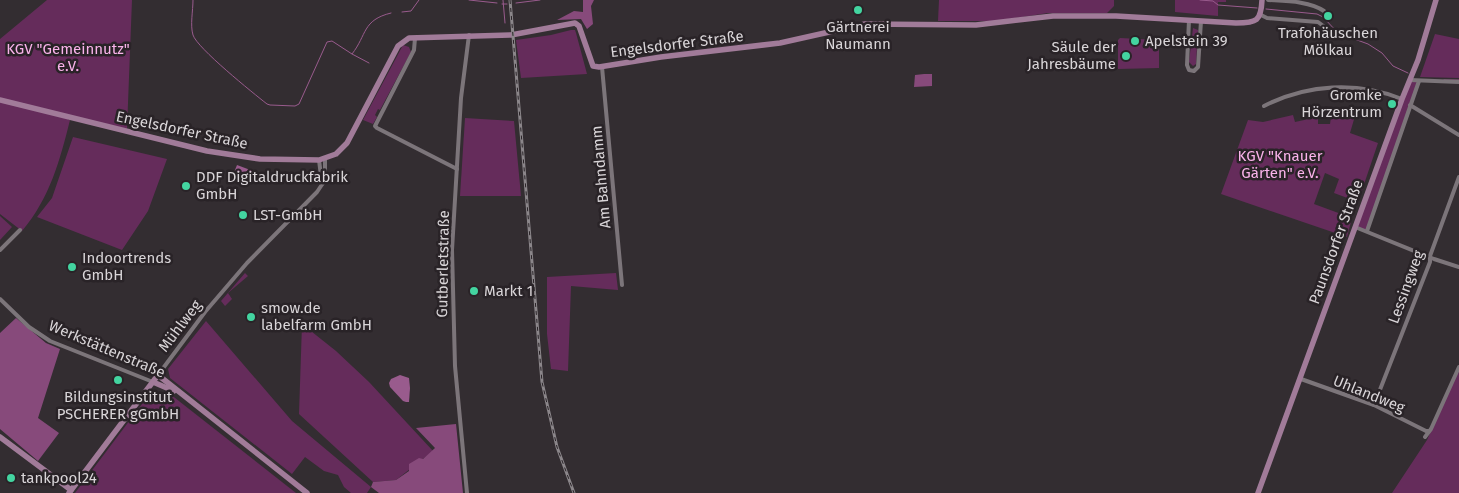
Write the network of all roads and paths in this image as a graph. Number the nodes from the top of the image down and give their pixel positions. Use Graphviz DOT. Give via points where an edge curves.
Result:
graph roads {
  1 [pos="1436,0"];
  2 [pos="1263,5"];
  3 [pos="1324,11"];
  4 [pos="1190,20"];
  5 [pos="1200,21"];
  6 [pos="1326,28"];
  7 [pos="469,35"];
  8 [pos="415,38"];
  9 [pos="602,67"];
  10 [pos="1410,80"];
  11 [pos="1419,81"];
  12 [pos="1459,82"];
  13 [pos="1402,99"];
  14 [pos="0,100"];
  15 [pos="1410,105"];
  16 [pos="1264,106"];
  17 [pos="1459,135"];
  18 [pos="322,159"];
  19 [pos="457,169"];
  20 [pos="1459,177"];
  21 [pos="1355,228"];
  22 [pos="20,230"];
  23 [pos="1367,232"];
  24 [pos="0,250"];
  25 [pos="1430,256"];
  26 [pos="1459,268"];
  27 [pos="622,285"];
  28 [pos="0,299"];
  29 [pos="1459,367"];
  30 [pos="158,375"];
  31 [pos="1301,379"];
  32 [pos="153,382"];
  33 [pos="185,397"];
  34 [pos="1374,405"];
  35 [pos="1429,431"];
  36 [pos="0,437"];
  37 [pos="1426,438"];
  38 [pos="70,492"];
  39 [pos="307,493"];
  40 [pos="467,493"];
  41 [pos="1258,493"];
  1 -- 10 [label="main road, Paunsdorfer Straße"];
  2 -- 3 [label="street" via="1303,4"];
  2 -- 5 [label="main road, Engelsdorfer Straße" via="1256,21"];
  2 -- 6 [label="street" via="1267,18 1318,22"];
  4 -- 5 [label="main road, Engelsdorfer Straße"];
  4 -- 5 [label="street" via="1187,65 1191,70 1198,68"];
  4 -- 9 [label="main road, Engelsdorfer Straße" via="1053,16 976,25 865,24 780,43 661,56"];
  7 -- 8 [label="main road, Engelsdorfer Straße"];
  7 -- 9 [label="main road, Engelsdorfer Straße" via="511,35 575,23 579,26 593,66"];
  7 -- 19 [label="street, Gutberletstraße" via="461,93"];
  8 -- 18 [label="main road" via="409,38 398,46 349,140 341,150"];
  8 -- 19 [label="street" via="414,50 375,126"];
  9 -- 27 [label="street, Am Bahndamm"];
  10 -- 11 [label="street"];
  10 -- 13 [label="main road, Paunsdorfer Straße"];
  11 -- 12 [label="street"];
  11 -- 15 [label="street, Paunsdorfer Straße"];
  13 -- 16 [label="street" via="1372,90 1324,87 1298,92"];
  13 -- 21 [label="main road, Paunsdorfer Straße"];
  14 -- 18 [label="main road, Engelsdorfer Straße" via="208,151 260,159"];
  15 -- 17 [label="street"];
  15 -- 23 [label="street, Paunsdorfer Straße"];
  18 -- 30 [label="street, Mühlweg" via="322,184 317,192 247,263"];
  19 -- 40 [label="street, Gutberletstraße" via="452,244 453,319"];
  20 -- 25 [label="street, Lessingweg"];
  21 -- 23 [label="street"];
  21 -- 31 [label="main road, Paunsdorfer Straße"];
  22 -- 24 [label="street"];
  23 -- 25 [label="street"];
  25 -- 26 [label="street"];
  25 -- 34 [label="street, Lessingweg"];
  28 -- 32 [label="street, Werkstättenstraße" via="29,327 50,341"];
  29 -- 35 [label="street"];
  30 -- 32 [label="main road, Mühlweg"];
  30 -- 33 [label="main road, Werkstättenstraße"];
  31 -- 34 [label="street, Uhlandweg"];
  31 -- 41 [label="main road, Paunsdorfer Straße"];
  32 -- 33 [label="main road, Werkstättenstraße"];
  32 -- 38 [label="main road, Mühlweg"];
  33 -- 39 [label="main road, Werkstättenstraße"];
  34 -- 35 [label="street, Uhlandweg"];
  35 -- 37 [label="street"];
  36 -- 38 [label="main road"];
}
